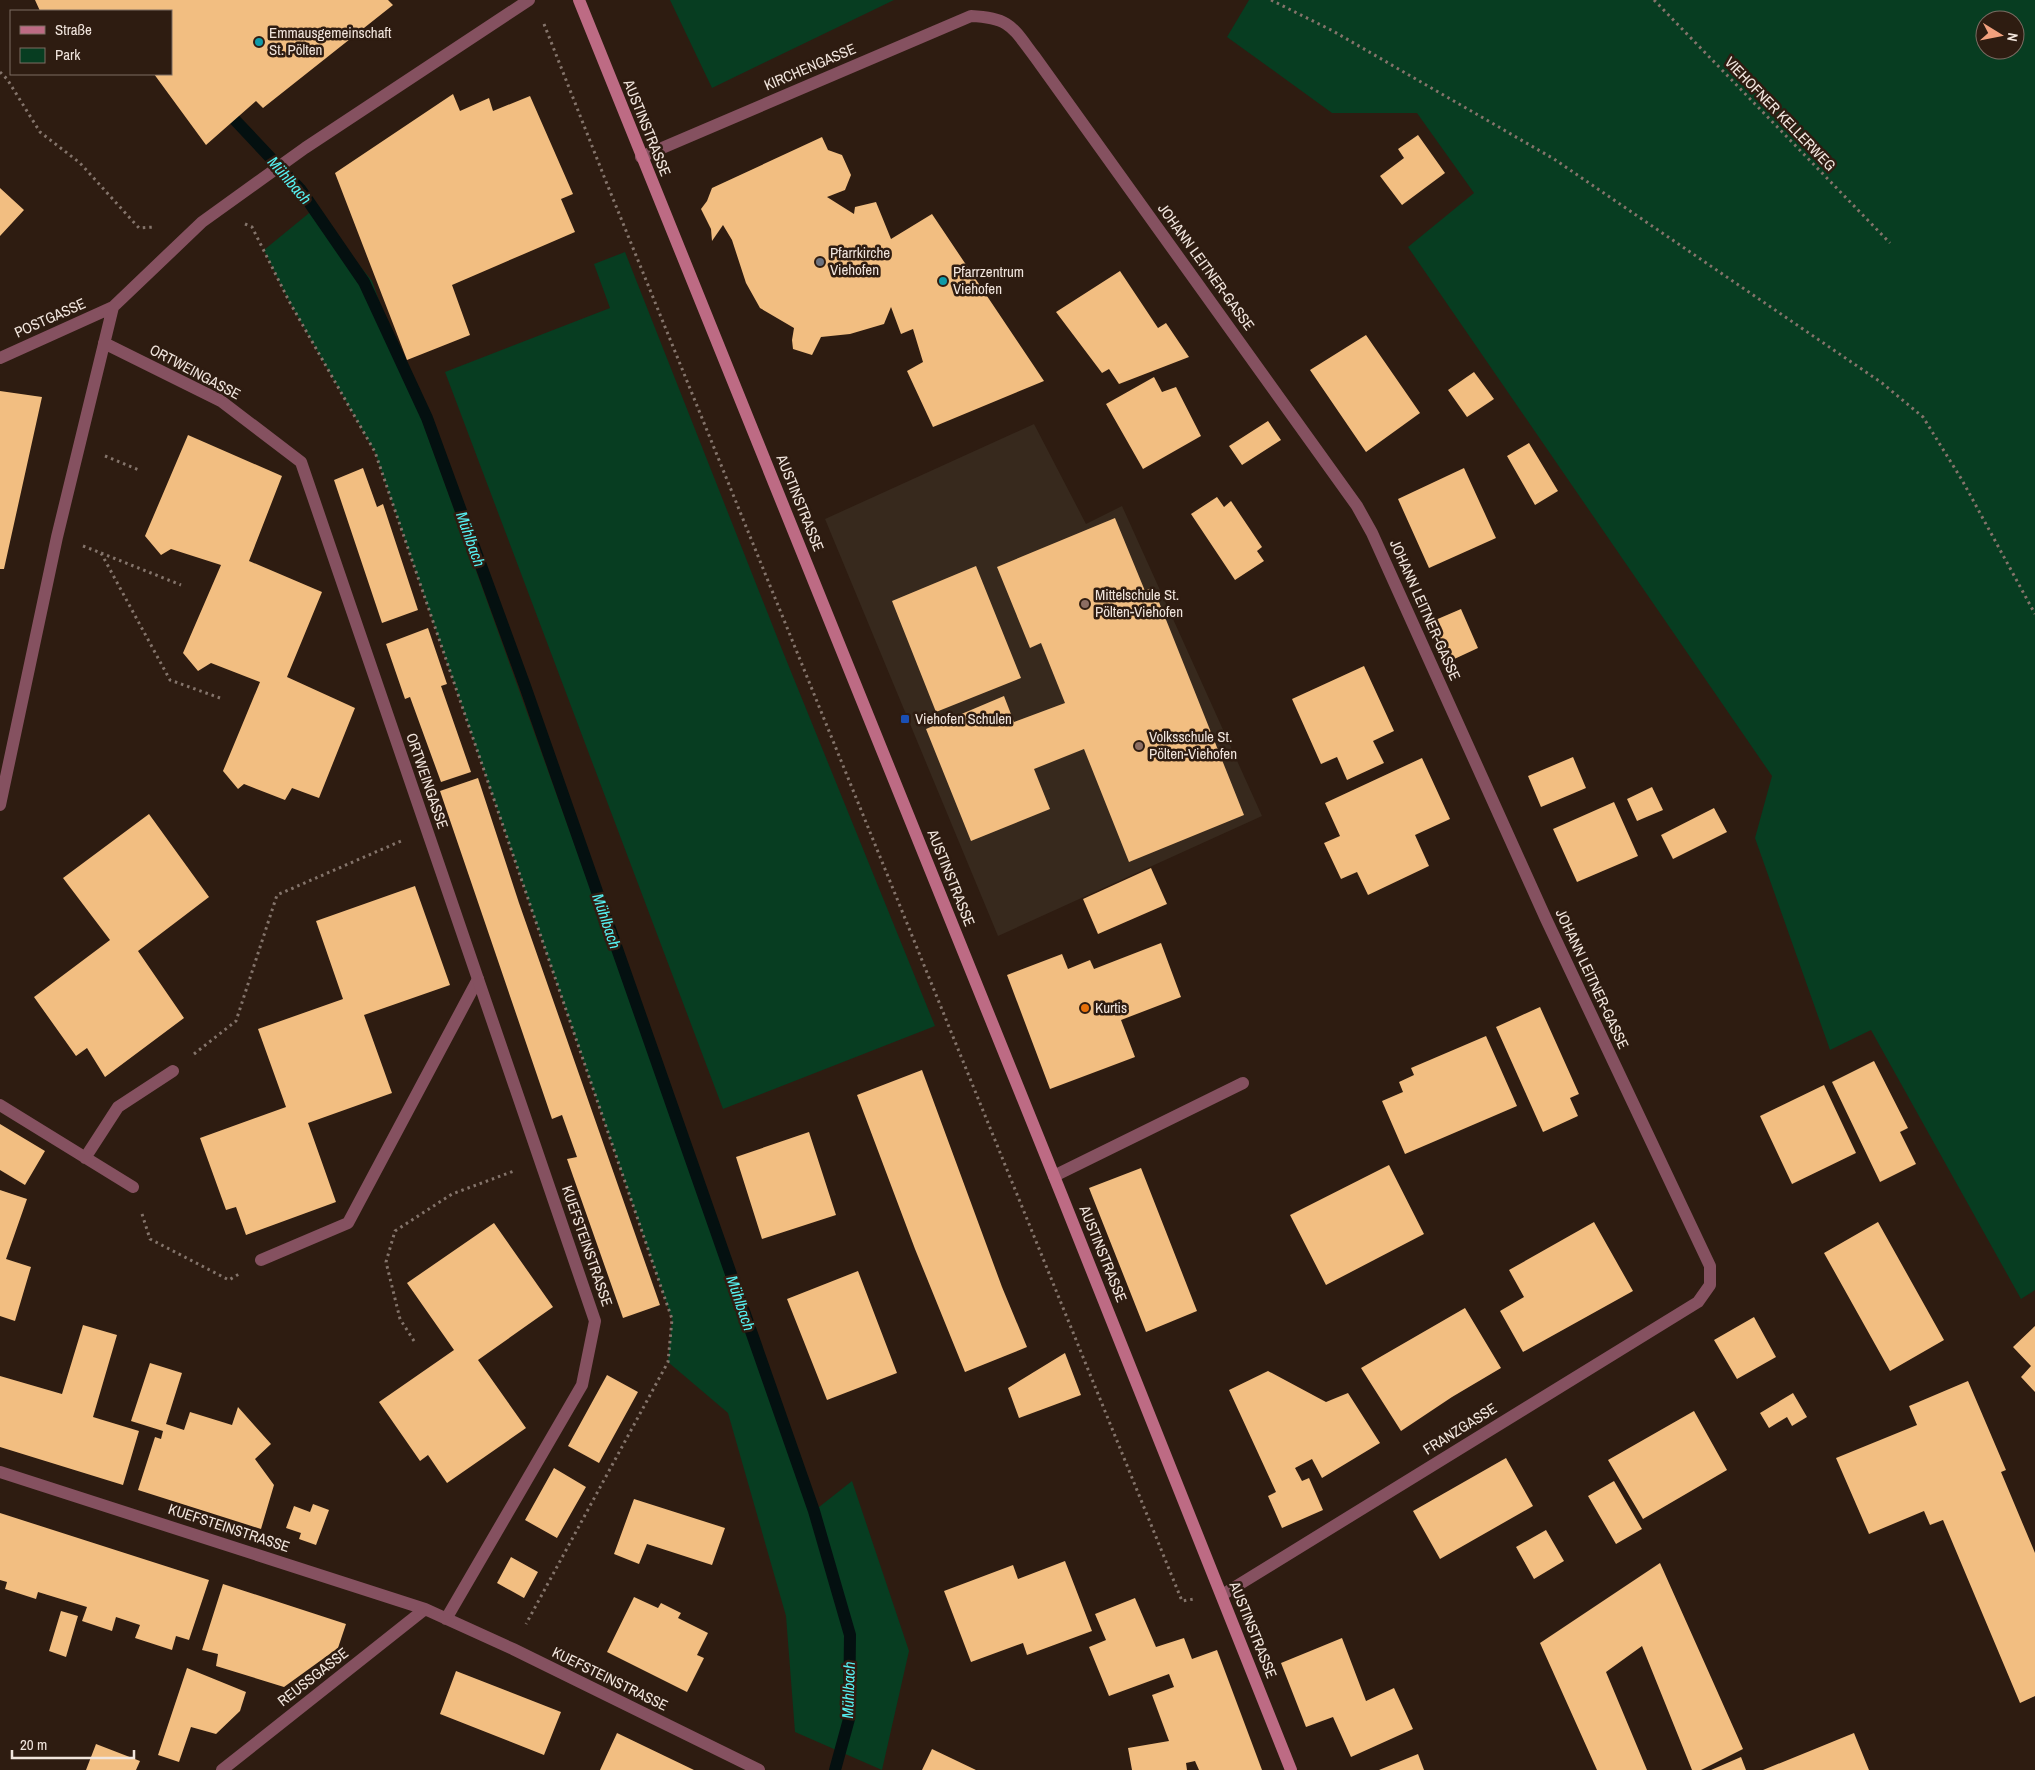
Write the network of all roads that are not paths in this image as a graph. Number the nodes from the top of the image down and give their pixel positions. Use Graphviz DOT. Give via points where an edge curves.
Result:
graph roads {
  1 [pos="529,0"];
  2 [pos="579,0"];
  3 [pos="994,17"];
  4 [pos="641,157"];
  5 [pos="113,307"];
  6 [pos="104,343"];
  7 [pos="0,358"];
  8 [pos="0,805"];
  9 [pos="478,979"];
  10 [pos="173,1071"];
  11 [pos="1244,1083"];
  12 [pos="0,1105"];
  13 [pos="85,1158"];
  14 [pos="1054,1176"];
  15 [pos="132,1187"];
  16 [pos="261,1260"];
  17 [pos="1710,1285"];
  18 [pos="0,1472"];
  19 [pos="1222,1595"];
  20 [pos="425,1609"];
  21 [pos="446,1619"];
  22 [pos="222,1770"];
  23 [pos="759,1770"];
  24 [pos="1291,1770"];
  1 -- 5 [label="street" via="305,148 202,222"];
  2 -- 4 [label="main road, AUSTINSTRASSE"];
  3 -- 4 [label="street, KIRCHENGASSE" via="971,16"];
  3 -- 17 [label="street, JOHANN LEITNER-GASSE" via="1010,25 1035,57 1357,506 1546,919 1710,1266"];
  4 -- 14 [label="main road, AUSTINSTRASSE"];
  5 -- 6 [label="street"];
  5 -- 7 [label="street, POSTGASSE"];
  6 -- 8 [label="street" via="57,537"];
  6 -- 9 [label="street, ORTWEINGASSE" via="221,401 301,462"];
  9 -- 16 [label="street" via="348,1223"];
  9 -- 21 [label="street, KUEFSTEINSTRASSE" via="595,1321 582,1385"];
  10 -- 13 [label="street" via="118,1107"];
  11 -- 14 [label="street"];
  12 -- 13 [label="street"];
  13 -- 15 [label="street"];
  14 -- 19 [label="main road, AUSTINSTRASSE"];
  17 -- 19 [label="street, FRANZGASSE" via="1698,1302"];
  18 -- 20 [label="street, KUEFSTEINSTRASSE"];
  19 -- 24 [label="main road, AUSTINSTRASSE"];
  20 -- 21 [label="street, KUEFSTEINSTRASSE"];
  20 -- 22 [label="street, REUSSGASSE"];
  21 -- 23 [label="street, KUEFSTEINSTRASSE"];
}
